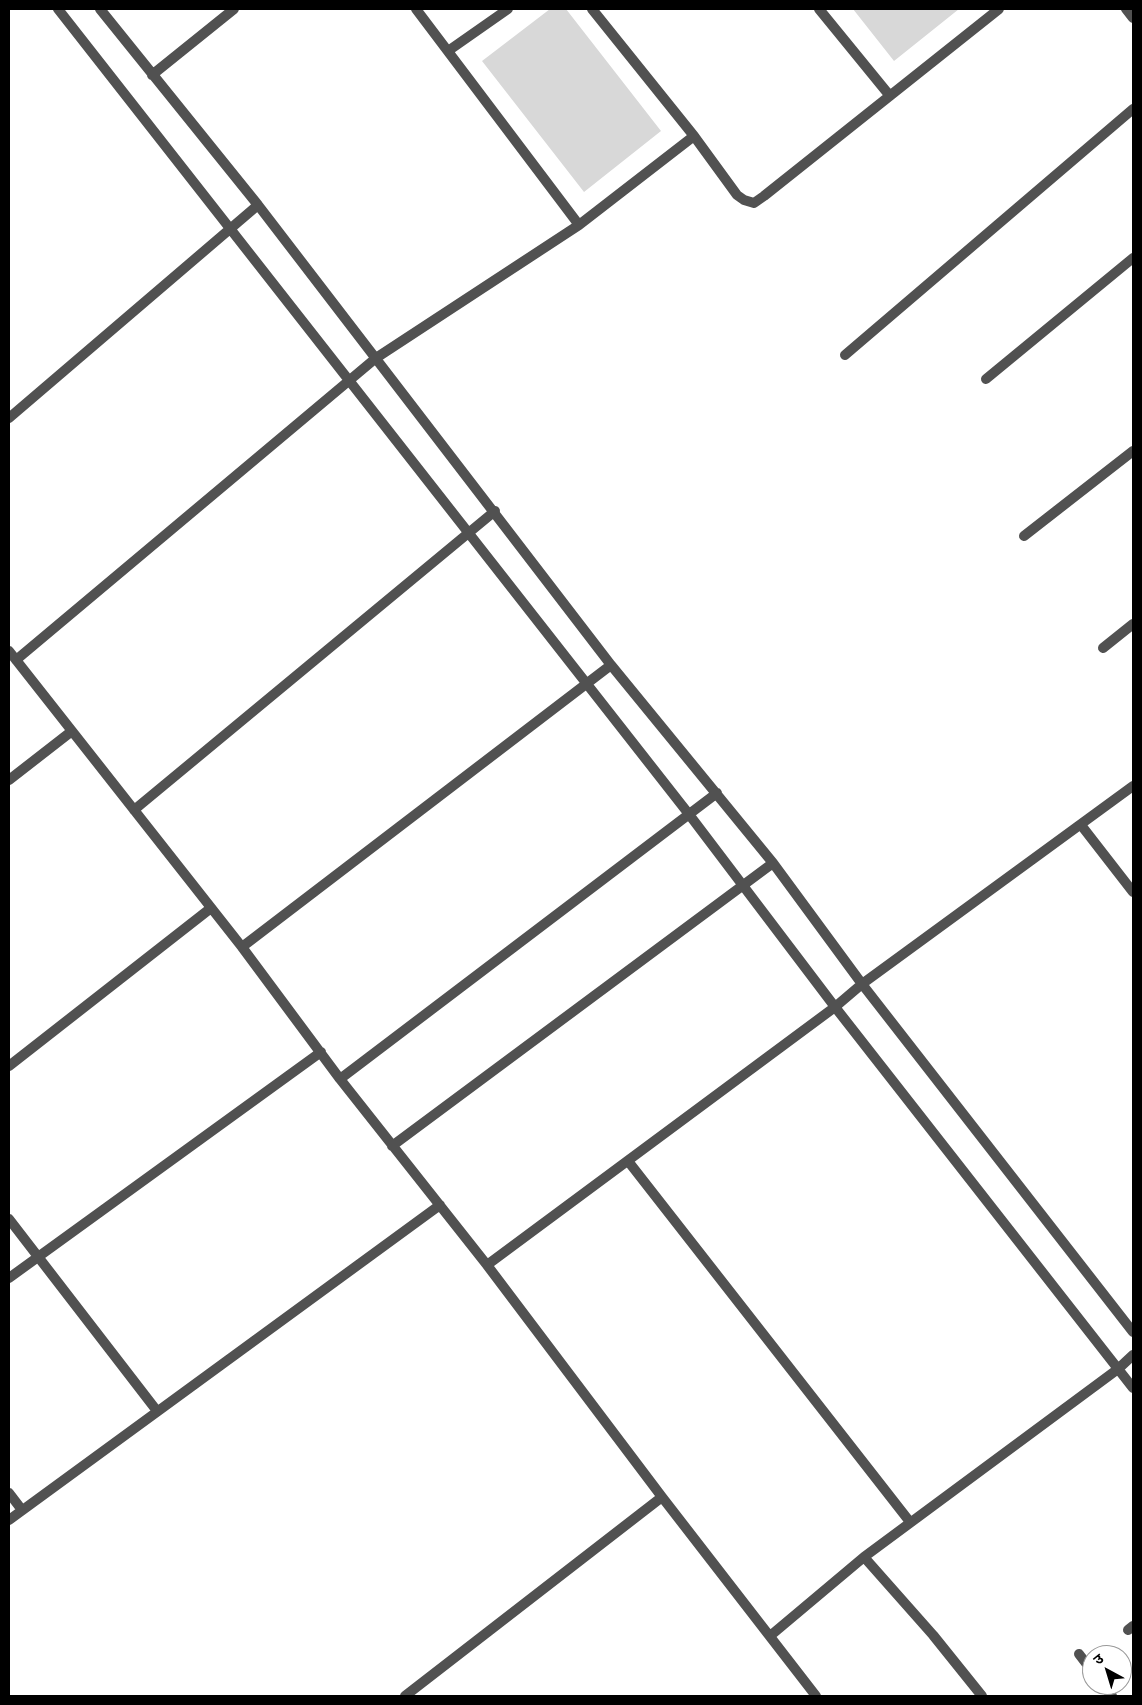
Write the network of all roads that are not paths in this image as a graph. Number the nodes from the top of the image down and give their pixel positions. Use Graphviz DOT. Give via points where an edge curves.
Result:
graph roads {
  1 [pos="58,9"];
  2 [pos="100,9"];
  3 [pos="234,9"];
  4 [pos="416,9"];
  5 [pos="508,9"];
  6 [pos="592,9"];
  7 [pos="819,9"];
  8 [pos="1126,9"];
  9 [pos="994,10"];
  10 [pos="1133,18"];
  11 [pos="448,51"];
  12 [pos="152,75"];
  13 [pos="890,96"];
  14 [pos="1133,109"];
  15 [pos="694,136"];
  16 [pos="258,205"];
  17 [pos="579,225"];
  18 [pos="230,228"];
  19 [pos="1133,258"];
  20 [pos="845,355"];
  21 [pos="376,358"];
  22 [pos="986,380"];
  23 [pos="349,381"];
  24 [pos="9,418"];
  25 [pos="1133,451"];
  26 [pos="495,512"];
  27 [pos="468,533"];
  28 [pos="1024,536"];
  29 [pos="1133,624"];
  30 [pos="1104,648"];
  31 [pos="9,651"];
  32 [pos="16,660"];
  33 [pos="611,665"];
  34 [pos="586,684"];
  35 [pos="72,732"];
  36 [pos="9,780"];
  37 [pos="1133,786"];
  38 [pos="717,793"];
  39 [pos="134,810"];
  40 [pos="688,813"];
  41 [pos="1082,825"];
  42 [pos="773,863"];
  43 [pos="742,885"];
  44 [pos="1133,892"];
  45 [pos="211,908"];
  46 [pos="242,947"];
  47 [pos="862,984"];
  48 [pos="835,1007"];
  49 [pos="320,1052"];
  50 [pos="9,1066"];
  51 [pos="340,1079"];
  52 [pos="392,1146"];
  53 [pos="628,1160"];
  54 [pos="440,1205"];
  55 [pos="9,1220"];
  56 [pos="38,1257"];
  57 [pos="487,1265"];
  58 [pos="9,1278"];
  59 [pos="1133,1332"];
  60 [pos="1133,1355"];
  61 [pos="1118,1369"];
  62 [pos="1133,1388"];
  63 [pos="157,1411"];
  64 [pos="9,1493"];
  65 [pos="662,1497"];
  66 [pos="22,1510"];
  67 [pos="9,1520"];
  68 [pos="910,1522"];
  69 [pos="864,1557"];
  70 [pos="770,1636"];
  71 [pos="1079,1654"];
  72 [pos="1082,1658"];
  73 [pos="405,1696"];
  74 [pos="816,1696"];
  75 [pos="982,1696"];
  1 -- 18 [label="street"];
  2 -- 12 [label="street"];
  3 -- 12 [label="street"];
  4 -- 11 [label="street"];
  5 -- 11 [label="street"];
  6 -- 15 [label="street"];
  7 -- 13 [label="street"];
  8 -- 10 [label="street"];
  9 -- 13 [label="street"];
  11 -- 17 [label="street"];
  12 -- 16 [label="street"];
  13 -- 15 [label="street" via="754,203 737,195"];
  14 -- 20 [label="street"];
  15 -- 17 [label="street"];
  16 -- 18 [label="street"];
  16 -- 21 [label="street"];
  17 -- 21 [label="street"];
  18 -- 23 [label="street"];
  18 -- 24 [label="street"];
  19 -- 22 [label="street"];
  21 -- 23 [label="street"];
  21 -- 26 [label="street"];
  23 -- 27 [label="street"];
  23 -- 32 [label="street"];
  25 -- 28 [label="street"];
  26 -- 27 [label="street"];
  26 -- 33 [label="street"];
  27 -- 34 [label="street"];
  27 -- 39 [label="street"];
  29 -- 30 [label="street"];
  31 -- 32 [label="street"];
  32 -- 35 [label="street"];
  33 -- 34 [label="street"];
  33 -- 38 [label="street"];
  34 -- 40 [label="street"];
  34 -- 46 [label="street"];
  35 -- 36 [label="street"];
  35 -- 39 [label="street"];
  37 -- 41 [label="street"];
  38 -- 40 [label="street"];
  38 -- 42 [label="street"];
  39 -- 45 [label="street"];
  40 -- 43 [label="street"];
  40 -- 51 [label="street"];
  41 -- 44 [label="street"];
  41 -- 47 [label="street"];
  42 -- 43 [label="street"];
  42 -- 47 [label="street"];
  43 -- 48 [label="street"];
  43 -- 52 [label="street"];
  45 -- 46 [label="street"];
  45 -- 50 [label="street"];
  46 -- 49 [label="street"];
  47 -- 48 [label="street"];
  47 -- 59 [label="street"];
  48 -- 53 [label="street"];
  48 -- 61 [label="street"];
  49 -- 51 [label="street"];
  49 -- 56 [label="street"];
  51 -- 52 [label="street"];
  52 -- 54 [label="street"];
  53 -- 57 [label="street"];
  53 -- 68 [label="street"];
  54 -- 57 [label="street"];
  54 -- 63 [label="street"];
  55 -- 56 [label="street"];
  56 -- 58 [label="street"];
  56 -- 63 [label="street"];
  57 -- 65 [label="street"];
  60 -- 61 [label="street"];
  61 -- 62 [label="street"];
  61 -- 68 [label="street"];
  63 -- 66 [label="street"];
  64 -- 66 [label="street"];
  65 -- 70 [label="street"];
  65 -- 73 [label="street"];
  66 -- 67 [label="street"];
  68 -- 69 [label="street"];
  69 -- 70 [label="street"];
  69 -- 75 [label="street"];
  70 -- 74 [label="street"];
  71 -- 72 [label="street"];
}
